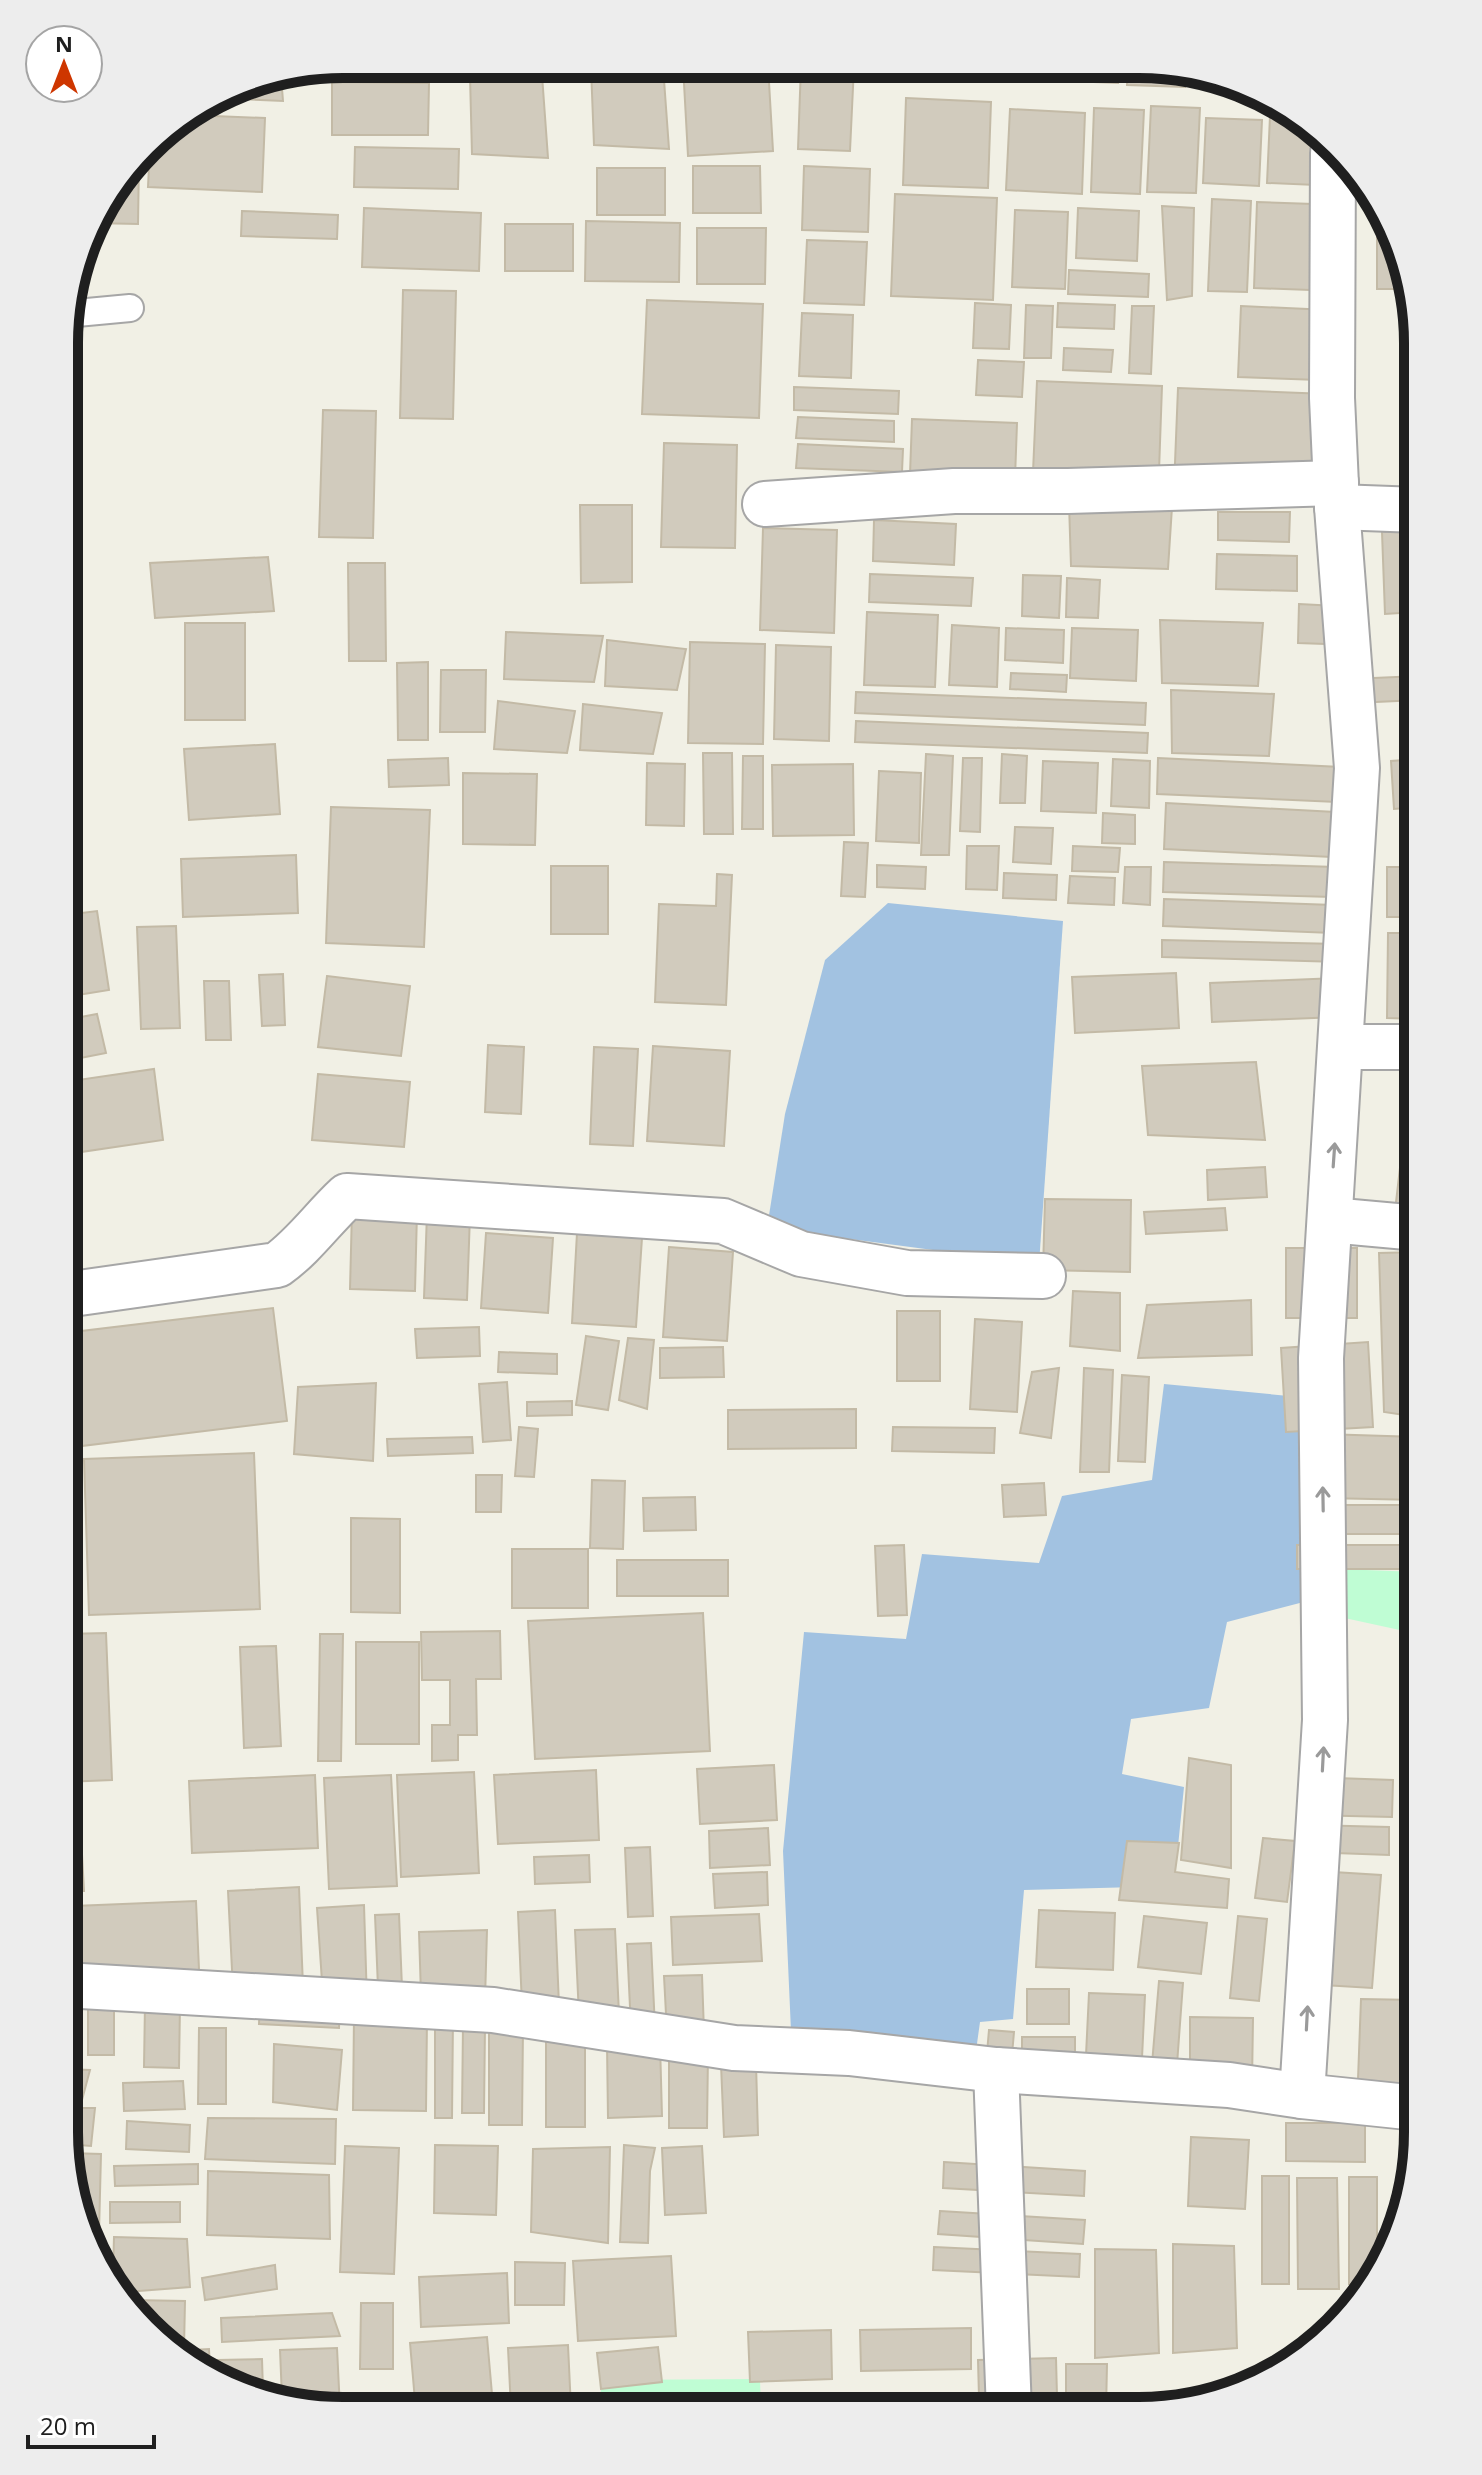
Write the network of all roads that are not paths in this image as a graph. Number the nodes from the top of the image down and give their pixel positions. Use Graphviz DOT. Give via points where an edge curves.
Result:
graph roads {
  1 [pos="1333,164"];
  2 [pos="130,308"];
  3 [pos="80,313"];
  4 [pos="1336,495"];
  5 [pos="765,504"];
  6 [pos="1404,507"];
  7 [pos="1341,1047"];
  8 [pos="1404,1047"];
  9 [pos="1330,1220"];
  10 [pos="1404,1227"];
  11 [pos="1043,1276"];
  12 [pos="78,1293"];
  13 [pos="78,1986"];
  14 [pos="996,2070"];
  15 [pos="1302,2096"];
  16 [pos="1403,2107"];
  17 [pos="1008,2397"];
  1 -- 4 [label="street"];
  2 -- 3 [label="lane"];
  4 -- 5 [label="street" via="954,491"];
  4 -- 6 [label="street"];
  4 -- 7 [label="street" via="1357,768"];
  7 -- 8 [label="street"];
  9 -- 7 [label="street, one-way"];
  9 -- 10 [label="street"];
  15 -- 9 [label="street, one-way" via="1325,1720 1321,1358"];
  11 -- 12 [label="street" via="907,1273 801,1254 723,1221 347,1196 277,1265"];
  13 -- 14 [label="street" via="493,2010 734,2048 849,2053"];
  14 -- 15 [label="street" via="1229,2085"];
  14 -- 17 [label="street"];
  15 -- 16 [label="street"];
}
